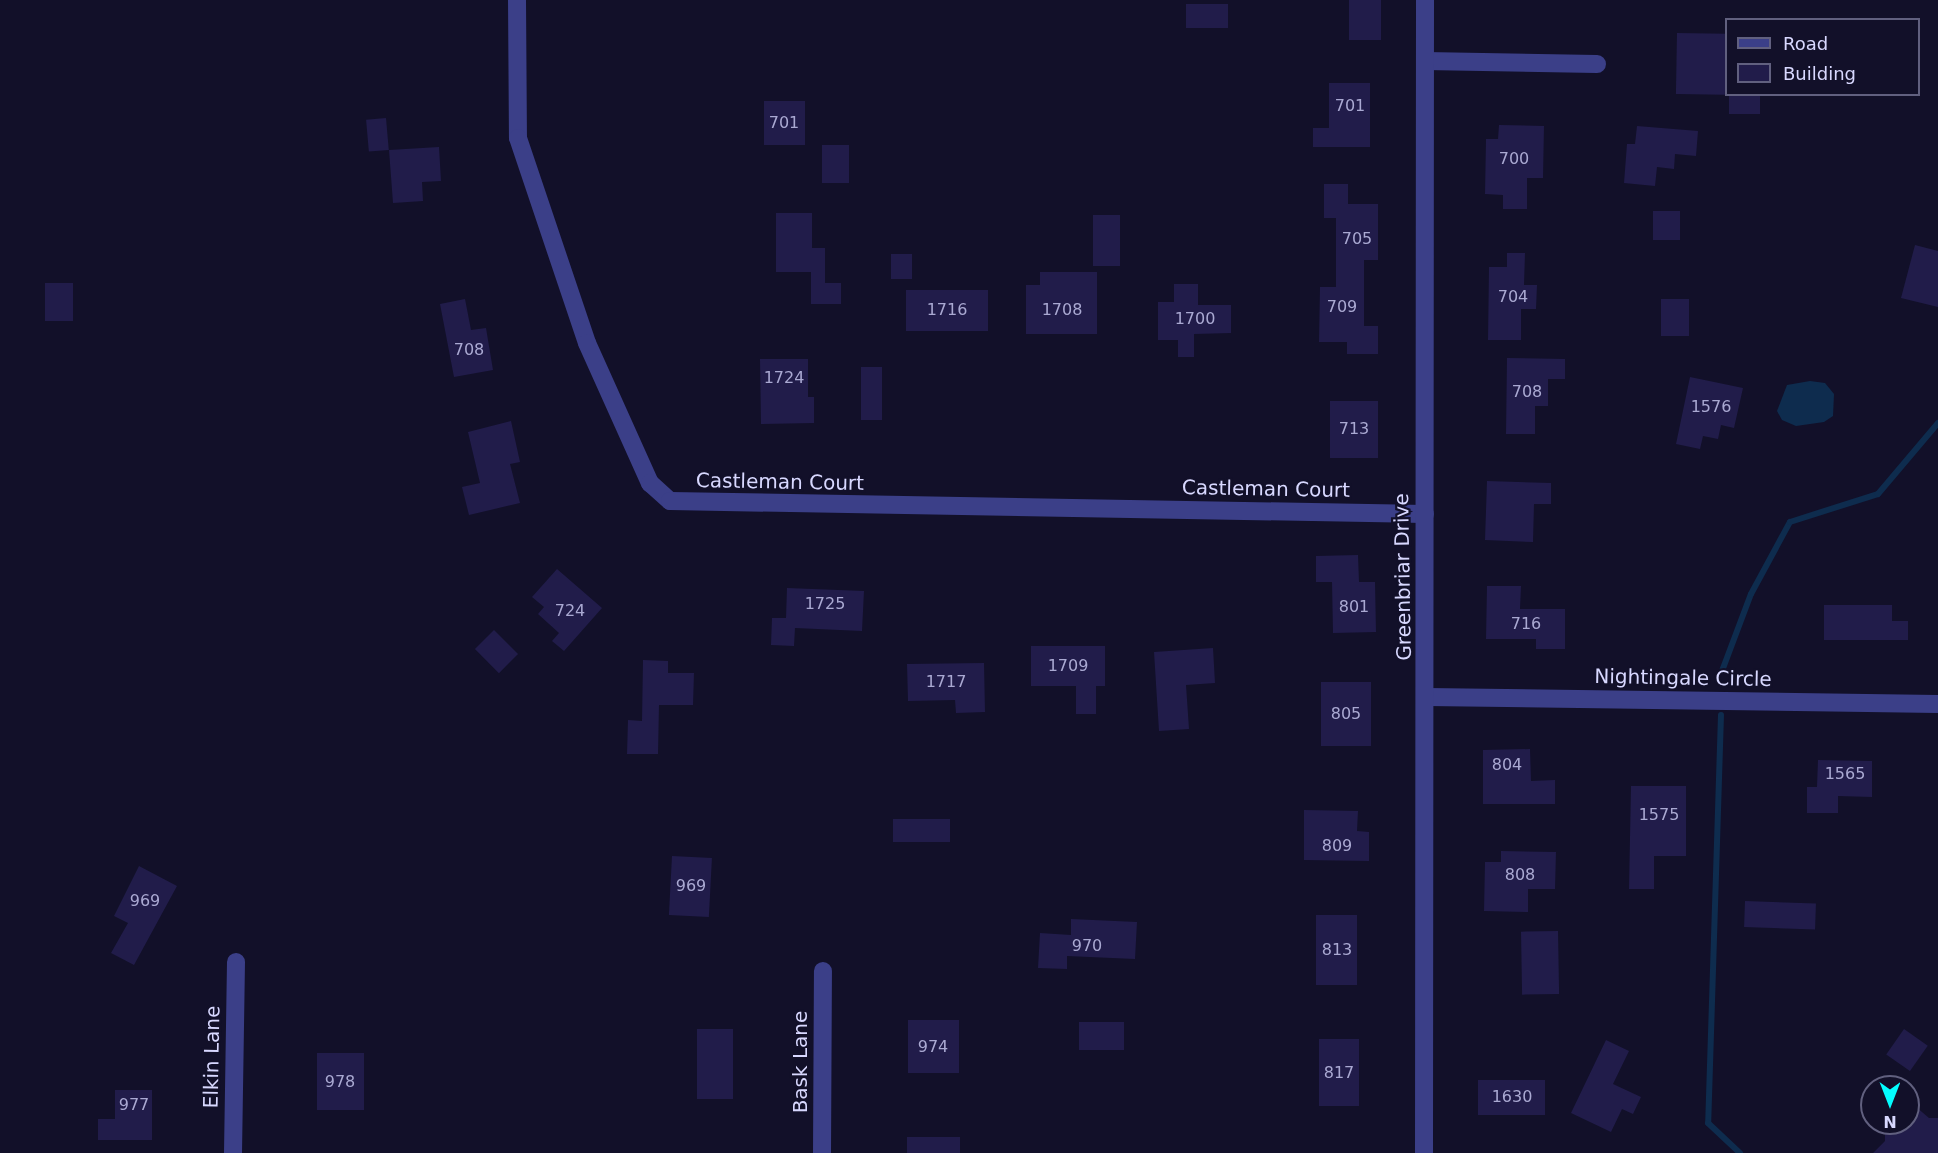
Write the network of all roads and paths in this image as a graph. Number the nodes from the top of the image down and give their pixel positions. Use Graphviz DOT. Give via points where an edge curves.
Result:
graph roads {
  1 [pos="518,0"];
  2 [pos="1425,0"];
  3 [pos="1425,61"];
  4 [pos="1597,64"];
  5 [pos="1425,514"];
  6 [pos="1427,697"];
  7 [pos="1938,704"];
  8 [pos="236,962"];
  9 [pos="823,971"];
  10 [pos="233,1153"];
  11 [pos="822,1153"];
  12 [pos="1424,1153"];
  1 -- 5 [label="street, Castleman Court" via="518,138 587,343 650,483 670,501"];
  2 -- 3 [label="street, Greenbriar Drive"];
  3 -- 4 [label="street"];
  3 -- 5 [label="street, Greenbriar Drive"];
  5 -- 6 [label="street, Greenbriar Drive"];
  6 -- 7 [label="street, Nightingale Circle"];
  6 -- 12 [label="street, Greenbriar Drive"];
  8 -- 10 [label="street, Elkin Lane"];
  9 -- 11 [label="street, Bask Lane"];
}
